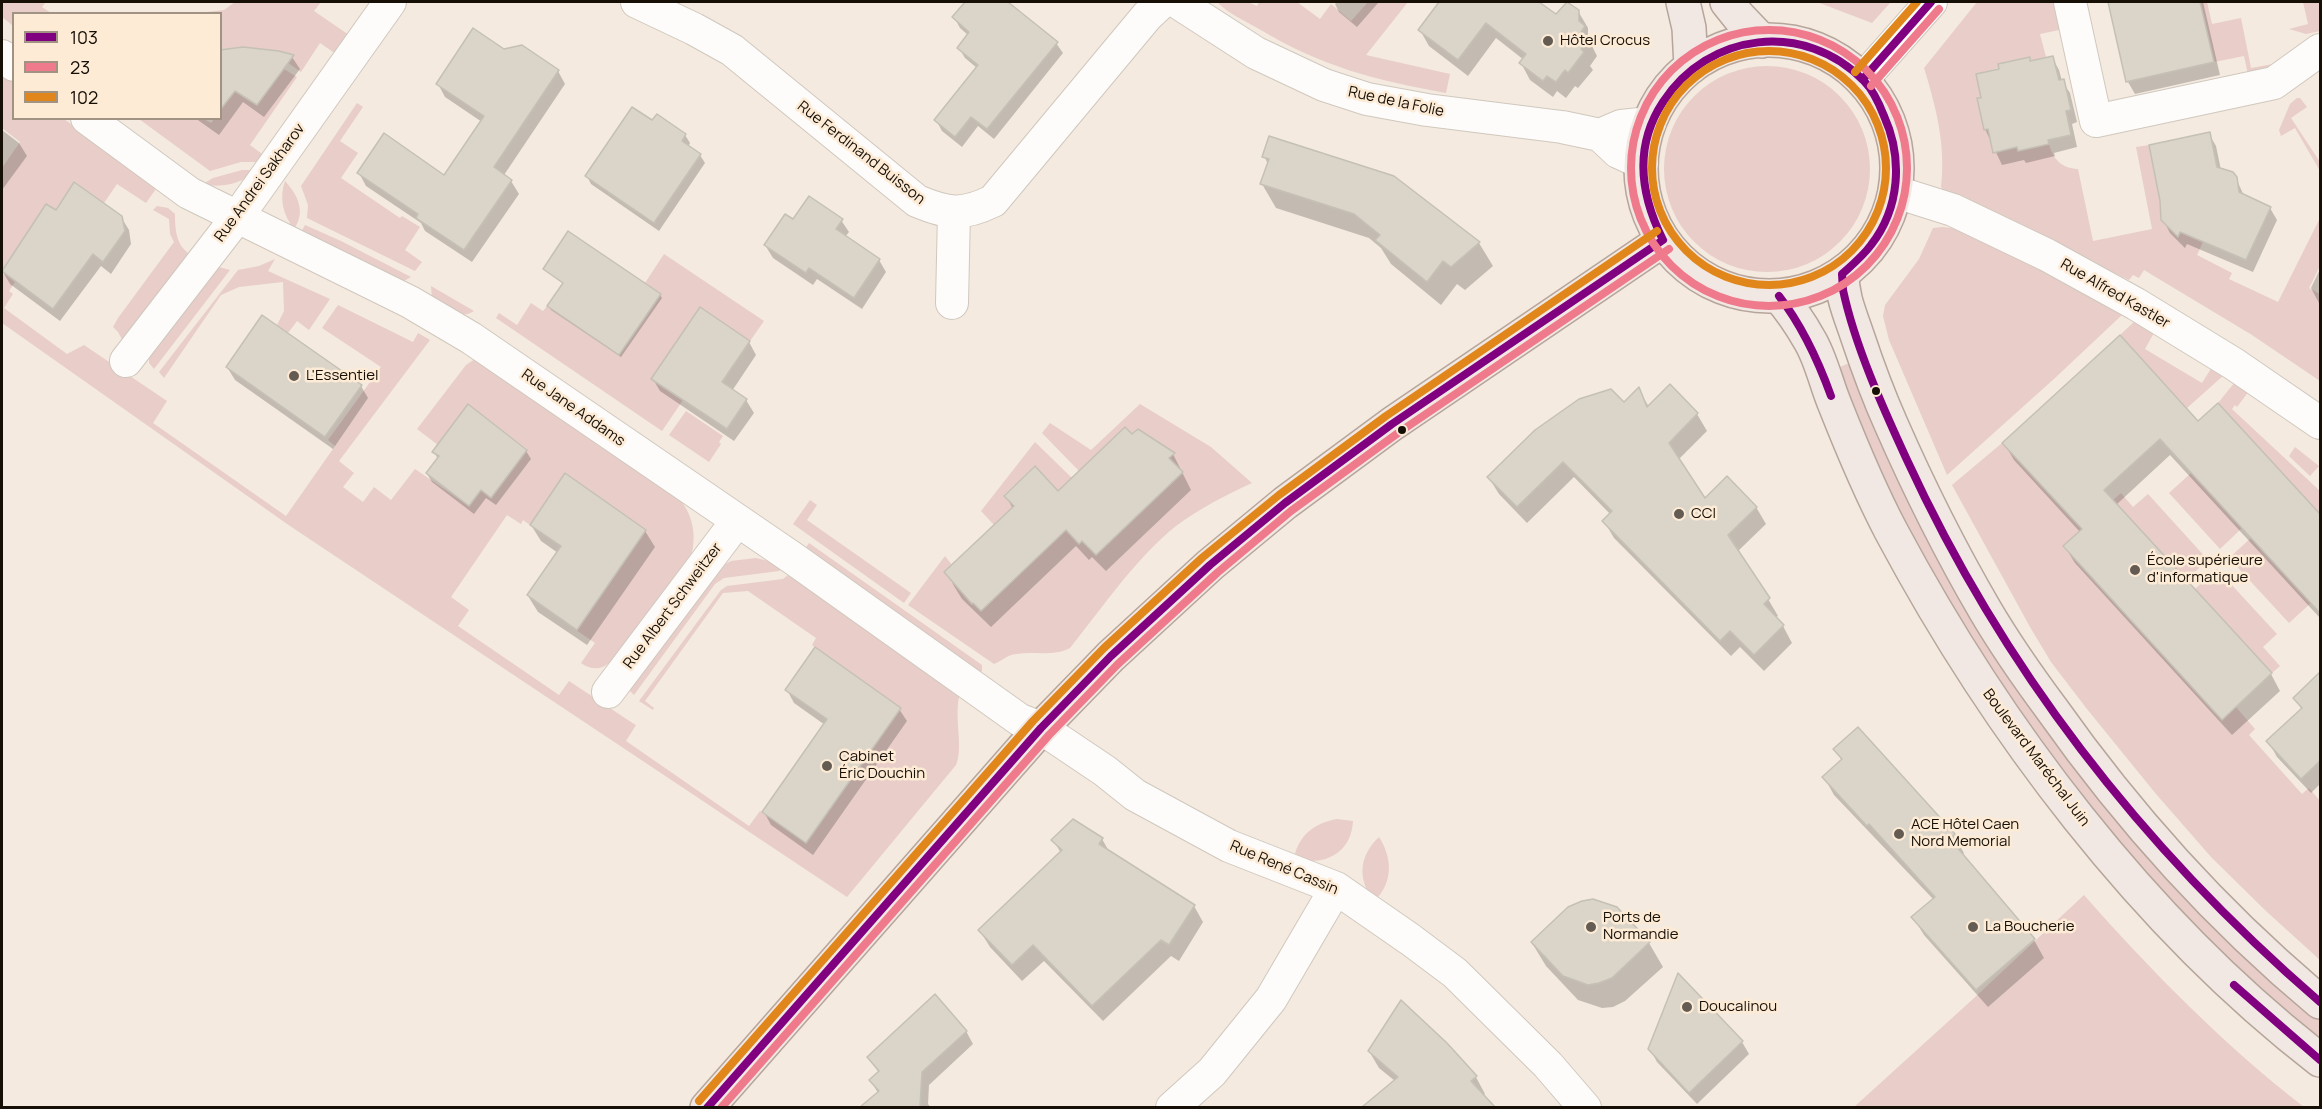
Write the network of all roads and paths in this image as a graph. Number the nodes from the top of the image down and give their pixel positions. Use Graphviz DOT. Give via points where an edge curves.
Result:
graph roads {
  1 [pos="390,2"];
  2 [pos="637,2"];
  3 [pos="1162,2"];
  4 [pos="1177,2"];
  5 [pos="1683,2"];
  6 [pos="1727,2"];
  7 [pos="1931,2"];
  8 [pos="2070,2"];
  9 [pos="1762,41"];
  10 [pos="2320,50"];
  11 [pos="1691,67"];
  12 [pos="1863,79"];
  13 [pos="90,120"];
  14 [pos="1650,123"];
  15 [pos="1600,135"];
  16 [pos="1642,163"];
  17 [pos="1896,192"];
  18 [pos="954,213"];
  19 [pos="238,216"];
  20 [pos="1663,240"];
  21 [pos="1842,274"];
  22 [pos="1779,296"];
  23 [pos="952,303"];
  24 [pos="126,361"];
  25 [pos="2320,423"];
  26 [pos="737,521"];
  27 [pos="608,692"];
  28 [pos="1041,728"];
  29 [pos="1336,888"];
  30 [pos="2320,1002"];
  31 [pos="2320,1060"];
  32 [pos="707,1107"];
  33 [pos="1173,1107"];
  34 [pos="1586,1107"];
  1 -- 19 [label="street, Rue Andrei Sakharov"];
  2 -- 18 [label="street, Rue Ferdinand Buisson" via="732,50 917,201"];
  3 -- 18 [label="street" via="993,201"];
  4 -- 15 [label="street, Rue de la Folie" via="1272,62 1367,99"];
  5 -- 11 [label="main road"];
  6 -- 9 [label="main road"];
  7 -- 12 [label="street"];
  8 -- 10 [label="street" via="2096,121 2274,83"];
  9 -- 11 [label="main road" via="1725,48"];
  9 -- 12 [label="main road" via="1806,46 1832,57"];
  11 -- 14 [label="main road" via="1660,102"];
  12 -- 17 [label="main road" via="1888,122 1895,146"];
  13 -- 19 [label="street, Rue Jane Addams" via="189,193"];
  14 -- 15 [label="street" via="1621,126"];
  14 -- 16 [label="main road"];
  15 -- 16 [label="street, Rue de la Folie" via="1618,152"];
  16 -- 20 [label="main road" via="1646,202"];
  17 -- 21 [label="main road" via="1873,243"];
  17 -- 25 [label="street, Rue Alfred Kastler" via="1953,210 2047,255 2234,364"];
  18 -- 23 [label="street"];
  19 -- 24 [label="street, Rue Andrei Sakharov"];
  19 -- 26 [label="street, Rue Jane Addams" via="410,302 471,338"];
  20 -- 22 [label="main road" via="1686,265 1716,285"];
  20 -- 28 [label="main road" via="1392,424 1285,503 1177,595"];
  21 -- 22 [label="main road" via="1812,289"];
  21 -- 30 [label="main road" via="1846,306 1875,388 1961,567 2015,657 2144,829 2255,944"];
  22 -- 31 [label="main road, Boulevard Maréchal Juin" via="1810,339 1873,495 1928,599 1973,673 2034,760 2163,916"];
  26 -- 27 [label="street, Rue Albert Schweitzer"];
  26 -- 28 [label="street, Rue Jane Addams" via="1020,720"];
  28 -- 29 [label="street, Rue René Cassin" via="1135,795 1229,846"];
  28 -- 32 [label="main road"];
  29 -- 33 [label="street" via="1271,999 1212,1072"];
  29 -- 34 [label="street, Rue René Cassin" via="1455,973"];
}
